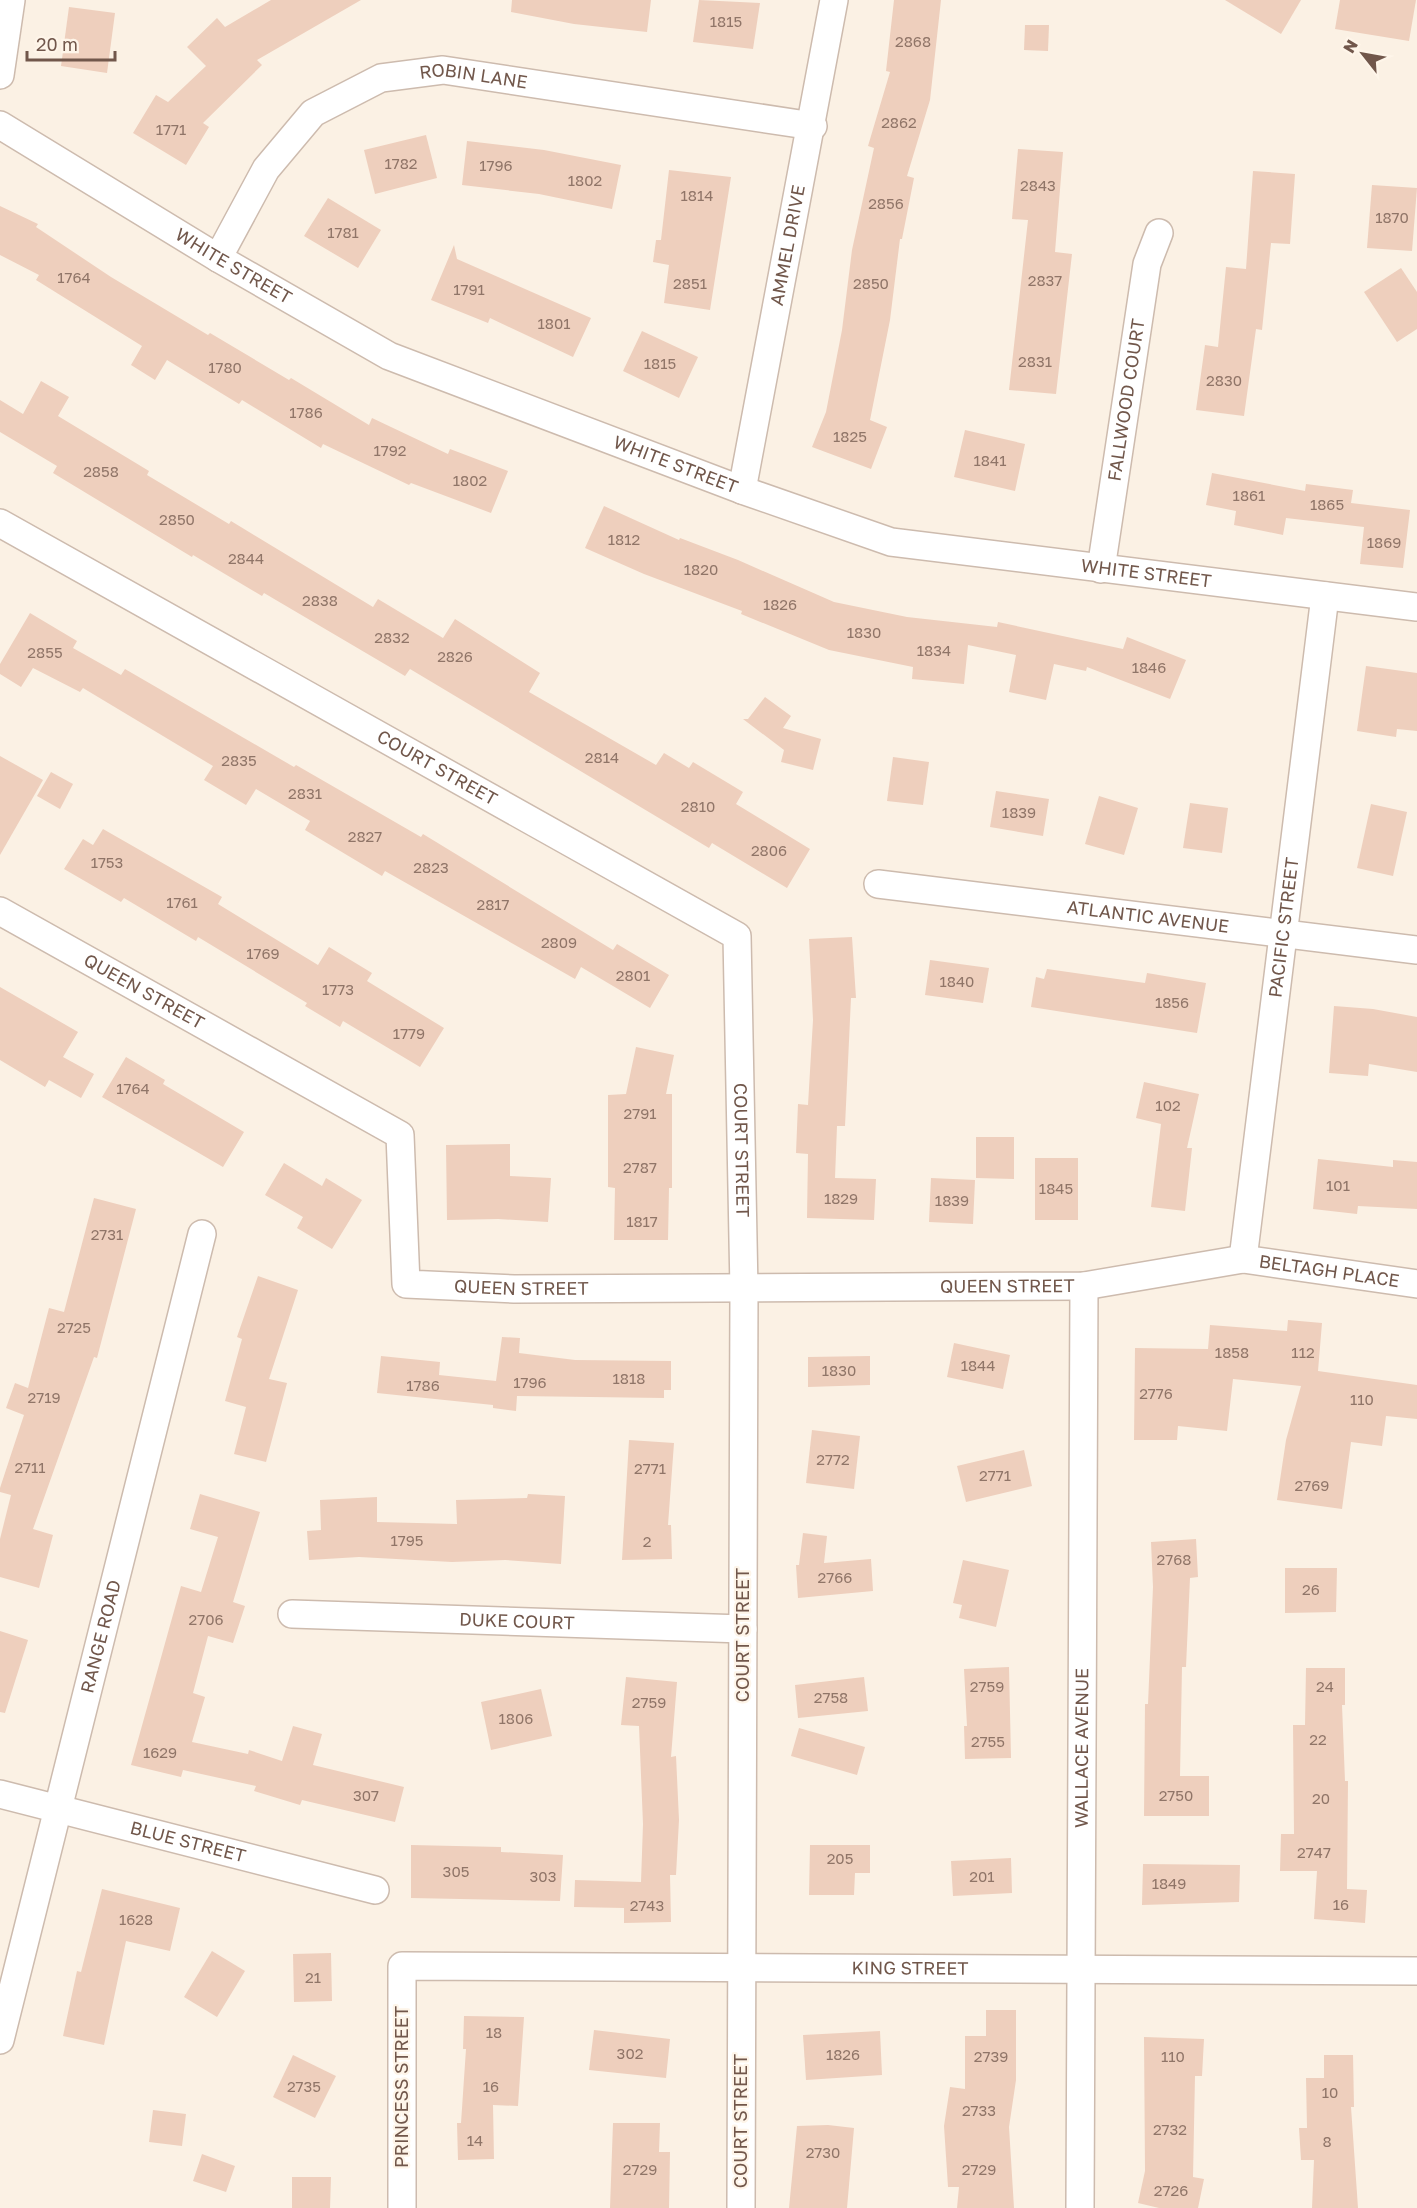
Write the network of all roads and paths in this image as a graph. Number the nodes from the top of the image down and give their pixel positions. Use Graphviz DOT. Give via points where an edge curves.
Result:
graph roads {
  1 [pos="11,0"];
  2 [pos="834,0"];
  3 [pos="0,75"];
  4 [pos="0,125"];
  5 [pos="813,126"];
  6 [pos="1159,233"];
  7 [pos="218,258"];
  8 [pos="742,490"];
  9 [pos="0,523"];
  10 [pos="1101,569"];
  11 [pos="1324,596"];
  12 [pos="1417,607"];
  13 [pos="878,884"];
  14 [pos="0,911"];
  15 [pos="1283,933"];
  16 [pos="1417,950"];
  17 [pos="202,1234"];
  18 [pos="1243,1259"];
  19 [pos="1417,1284"];
  20 [pos="1084,1286"];
  21 [pos="744,1290"];
  22 [pos="292,1614"];
  23 [pos="743,1629"];
  24 [pos="0,1794"];
  25 [pos="58,1809"];
  26 [pos="375,1890"];
  27 [pos="402,1966"];
  28 [pos="742,1969"];
  29 [pos="1080,1971"];
  30 [pos="1417,1971"];
  31 [pos="0,2040"];
  32 [pos="402,2208"];
  33 [pos="741,2208"];
  34 [pos="1080,2208"];
  1 -- 3 [label="street"];
  2 -- 5 [label="street, AMMEL DRIVE"];
  4 -- 7 [label="street, WHITE STREET"];
  5 -- 7 [label="street, ROBIN LANE" via="443,70 381,78 313,113 266,169"];
  5 -- 8 [label="street, AMMEL DRIVE"];
  6 -- 10 [label="street, FALLWOOD COURT" via="1147,264"];
  7 -- 8 [label="street, WHITE STREET" via="389,356"];
  8 -- 10 [label="street, WHITE STREET" via="891,542"];
  9 -- 21 [label="street, COURT STREET" via="737,936"];
  10 -- 11 [label="street, WHITE STREET"];
  11 -- 12 [label="street, WHITE STREET"];
  11 -- 15 [label="street, PACIFIC STREET"];
  13 -- 15 [label="street, ATLANTIC AVENUE"];
  14 -- 21 [label="street, QUEEN STREET" via="400,1135 406,1284 514,1289"];
  15 -- 16 [label="street, ATLANTIC AVENUE"];
  15 -- 18 [label="street, PACIFIC STREET"];
  17 -- 25 [label="street, RANGE ROAD"];
  18 -- 19 [label="street, BELTAGH PLACE"];
  18 -- 20 [label="street, QUEEN STREET"];
  20 -- 21 [label="street, QUEEN STREET"];
  20 -- 29 [label="street, WALLACE AVENUE"];
  21 -- 23 [label="street, COURT STREET"];
  22 -- 23 [label="street, DUKE COURT"];
  23 -- 28 [label="street, COURT STREET"];
  24 -- 25 [label="street, BLUE STREET"];
  25 -- 26 [label="street, BLUE STREET"];
  25 -- 31 [label="street, RANGE ROAD"];
  27 -- 28 [label="street, KING STREET"];
  27 -- 32 [label="street, PRINCESS STREET"];
  28 -- 29 [label="street, KING STREET"];
  28 -- 33 [label="street, COURT STREET"];
  29 -- 30 [label="street, KING STREET"];
  29 -- 34 [label="street, WALLACE AVENUE"];
}
